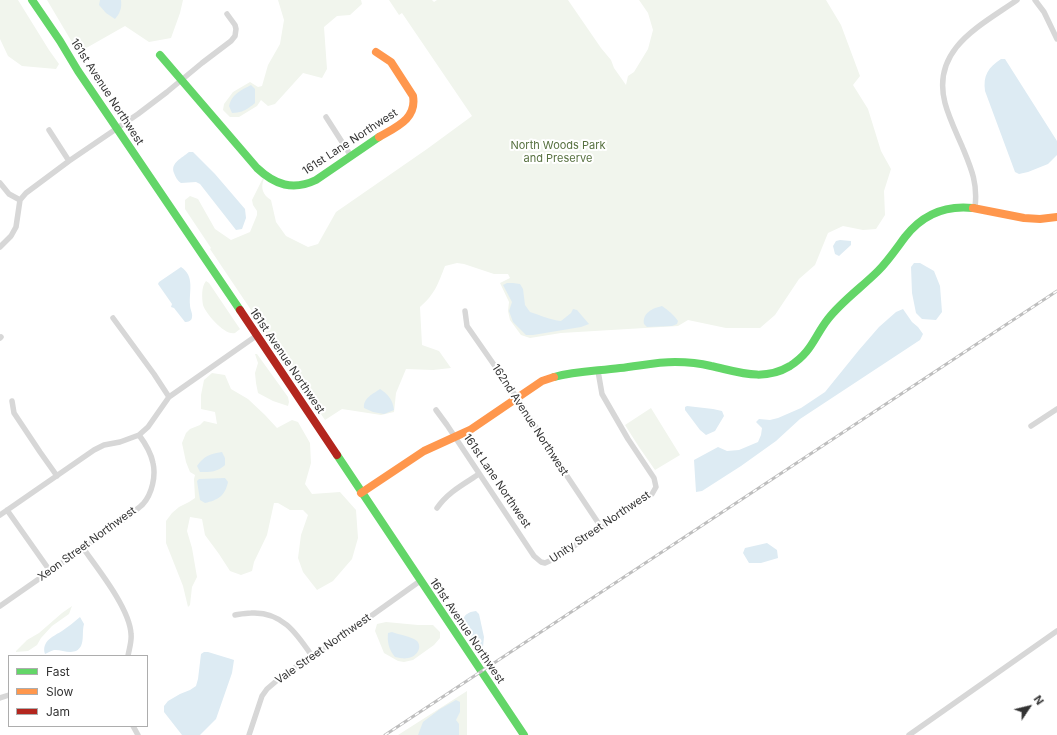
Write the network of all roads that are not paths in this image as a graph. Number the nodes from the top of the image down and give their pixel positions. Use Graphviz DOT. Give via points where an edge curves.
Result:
graph roads {
  1 [pos="32,0"];
  2 [pos="1017,0"];
  3 [pos="1035,0"];
  4 [pos="227,14"];
  5 [pos="1057,39"];
  6 [pos="376,52"];
  7 [pos="160,55"];
  8 [pos="182,80"];
  9 [pos="326,117"];
  10 [pos="117,129"];
  11 [pos="49,130"];
  12 [pos="351,156"];
  13 [pos="70,161"];
  14 [pos="0,183"];
  15 [pos="20,200"];
  16 [pos="974,207"];
  17 [pos="1057,217"];
  18 [pos="0,247"];
  19 [pos="465,311"];
  20 [pos="113,318"];
  21 [pos="256,336"];
  22 [pos="598,371"];
  23 [pos="169,397"];
  24 [pos="517,397"];
  25 [pos="12,401"];
  26 [pos="1057,409"];
  27 [pos="436,410"];
  28 [pos="1032,426"];
  29 [pos="139,435"];
  30 [pos="454,438"];
  31 [pos="479,474"];
  32 [pos="57,476"];
  33 [pos="362,493"];
  34 [pos="437,508"];
  35 [pos="7,510"];
  36 [pos="0,515"];
  37 [pos="601,527"];
  38 [pos="83,548"];
  39 [pos="541,562"];
  40 [pos="50,571"];
  41 [pos="420,581"];
  42 [pos="0,606"];
  43 [pos="235,615"];
  44 [pos="1057,631"];
  45 [pos="128,655"];
  46 [pos="312,656"];
  47 [pos="249,735"];
  48 [pos="524,735"];
  49 [pos="909,735"];
  1 -- 10 [label="street, 161st Avenue Northwest"];
  2 -- 16 [label="street" via="962,40 948,60 943,79 947,110 974,175"];
  3 -- 5 [label="street"];
  4 -- 8 [label="street" via="235,25 234,38"];
  6 -- 12 [label="street, 161st Lane Northwest" via="391,62 403,79 413,96 413,108 407,119"];
  7 -- 8 [label="street, 161st Lane Northwest"];
  8 -- 10 [label="street"];
  8 -- 12 [label="street, 161st Lane Northwest" via="260,170 273,181 293,186 307,183 316,180"];
  9 -- 12 [label="street"];
  10 -- 13 [label="street"];
  10 -- 21 [label="street, 161st Avenue Northwest"];
  11 -- 13 [label="street"];
  13 -- 15 [label="street"];
  14 -- 15 [label="street" via="9,194"];
  15 -- 18 [label="street" via="16,227"];
  16 -- 17 [label="street" via="1025,219"];
  16 -- 22 [label="street" via="957,206 943,209 916,224 884,265 827,320 810,348 784,369 754,375 714,366 667,363"];
  19 -- 24 [label="street, 162nd Avenue Northwest" via="467,326"];
  20 -- 23 [label="street"];
  21 -- 23 [label="street"];
  21 -- 33 [label="street, 161st Avenue Northwest"];
  22 -- 24 [label="street" via="548,378"];
  22 -- 37 [label="street, Unity Street Northwest" via="602,394 654,478 656,487 652,494"];
  23 -- 29 [label="street" via="148,427"];
  24 -- 30 [label="street" via="470,430"];
  24 -- 37 [label="street, 162nd Avenue Northwest"];
  25 -- 32 [label="street" via="14,412"];
  26 -- 28 [label="street"];
  27 -- 30 [label="street, 161st Lane Northwest"];
  29 -- 32 [label="street" via="94,450"];
  29 -- 38 [label="street, Xeon Street Northwest" via="146,444 153,462 152,486 148,496 129,516"];
  30 -- 31 [label="street, 161st Lane Northwest"];
  30 -- 33 [label="street" via="424,451"];
  31 -- 34 [label="street" via="449,493"];
  31 -- 39 [label="street, 161st Lane Northwest" via="534,556"];
  32 -- 35 [label="street"];
  33 -- 41 [label="street, 161st Avenue Northwest"];
  35 -- 36 [label="street"];
  35 -- 40 [label="street"];
  37 -- 39 [label="street, Unity Street Northwest" via="556,558"];
  38 -- 40 [label="street, Xeon Street Northwest"];
  38 -- 45 [label="street" via="126,614 131,634"];
  40 -- 42 [label="street, Xeon Street Northwest"];
  41 -- 46 [label="street, Vale Street Northwest"];
  41 -- 48 [label="street, 161st Avenue Northwest"];
  43 -- 46 [label="street" via="265,614 278,619 290,627"];
  44 -- 49 [label="street"];
  46 -- 47 [label="street, Vale Street Northwest" via="267,689 262,696"];
}
